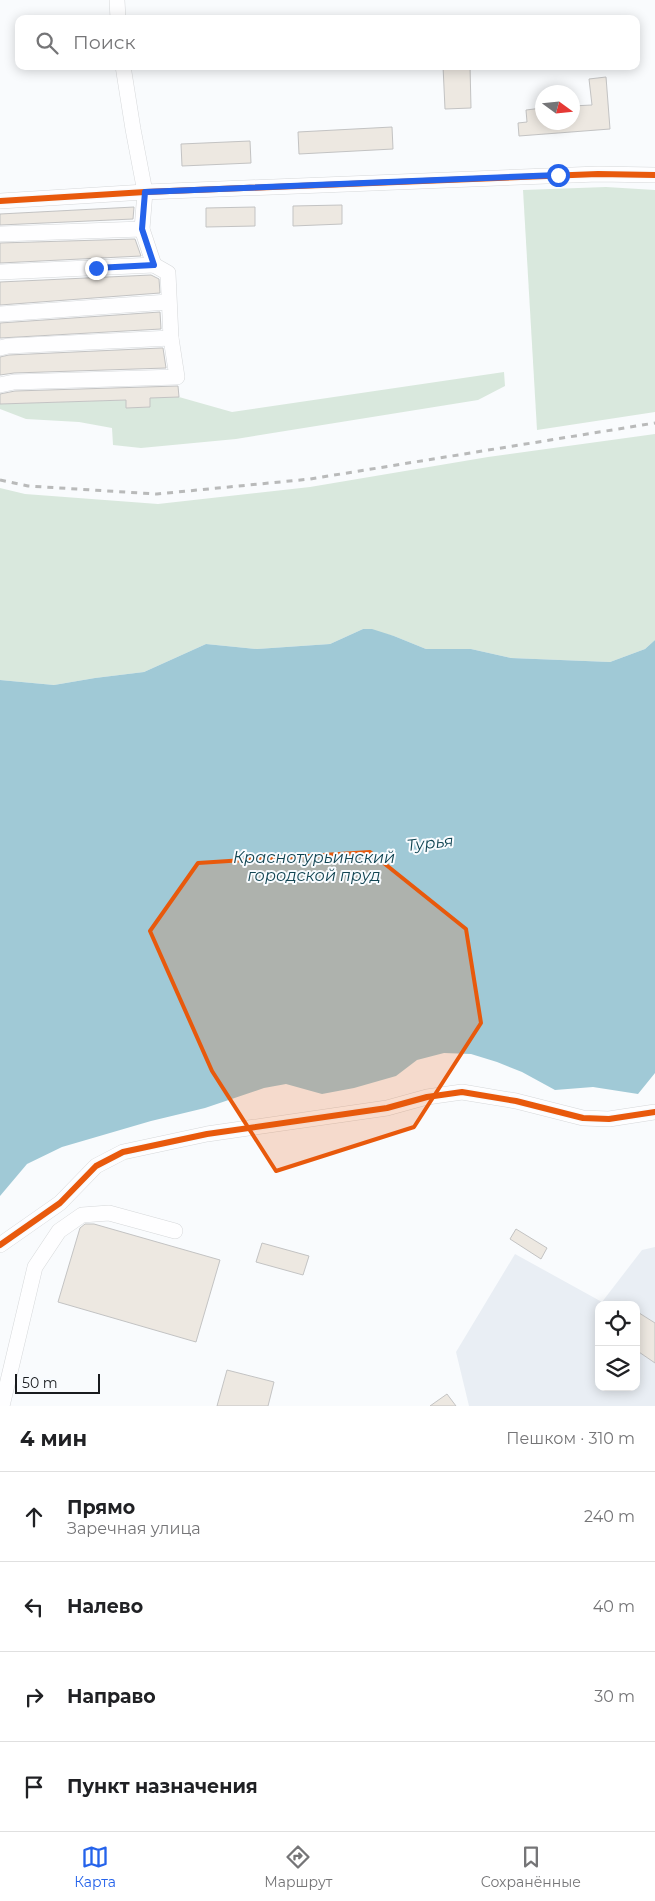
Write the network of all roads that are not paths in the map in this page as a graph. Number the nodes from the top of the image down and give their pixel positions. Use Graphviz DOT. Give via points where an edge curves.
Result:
graph roads {
  1 [pos="117,0"];
  2 [pos="118,15"];
  3 [pos="124,70"];
  4 [pos="655,175"];
  5 [pos="145,192"];
  6 [pos="0,200"];
  7 [pos="142,229"];
  8 [pos="0,234"];
  9 [pos="154,265"];
  10 [pos="0,272"];
  11 [pos="168,302"];
  12 [pos="0,314"];
  13 [pos="171,338"];
  14 [pos="0,348"];
  15 [pos="0,385"];
  16 [pos="655,1112"];
  17 [pos="175,1231"];
  18 [pos="0,1245"];
  19 [pos="2,1406"];
  1 -- 2 [label="street"];
  3 -- 5 [label="street"];
  4 -- 5 [label="street" via="598,174"];
  5 -- 6 [label="street"];
  5 -- 7 [label="street"];
  7 -- 8 [label="street"];
  7 -- 9 [label="street"];
  9 -- 10 [label="street"];
  9 -- 11 [label="street" via="168,273"];
  11 -- 12 [label="street"];
  11 -- 13 [label="street"];
  13 -- 14 [label="street"];
  13 -- 15 [label="street" via="177,378"];
  16 -- 18 [label="street" via="609,1119 583,1118 516,1101 462,1092 386,1108 207,1134 124,1152 96,1166 60,1203"];
  17 -- 19 [label="street" via="109,1213 82,1215 59,1231 35,1267"];
}
